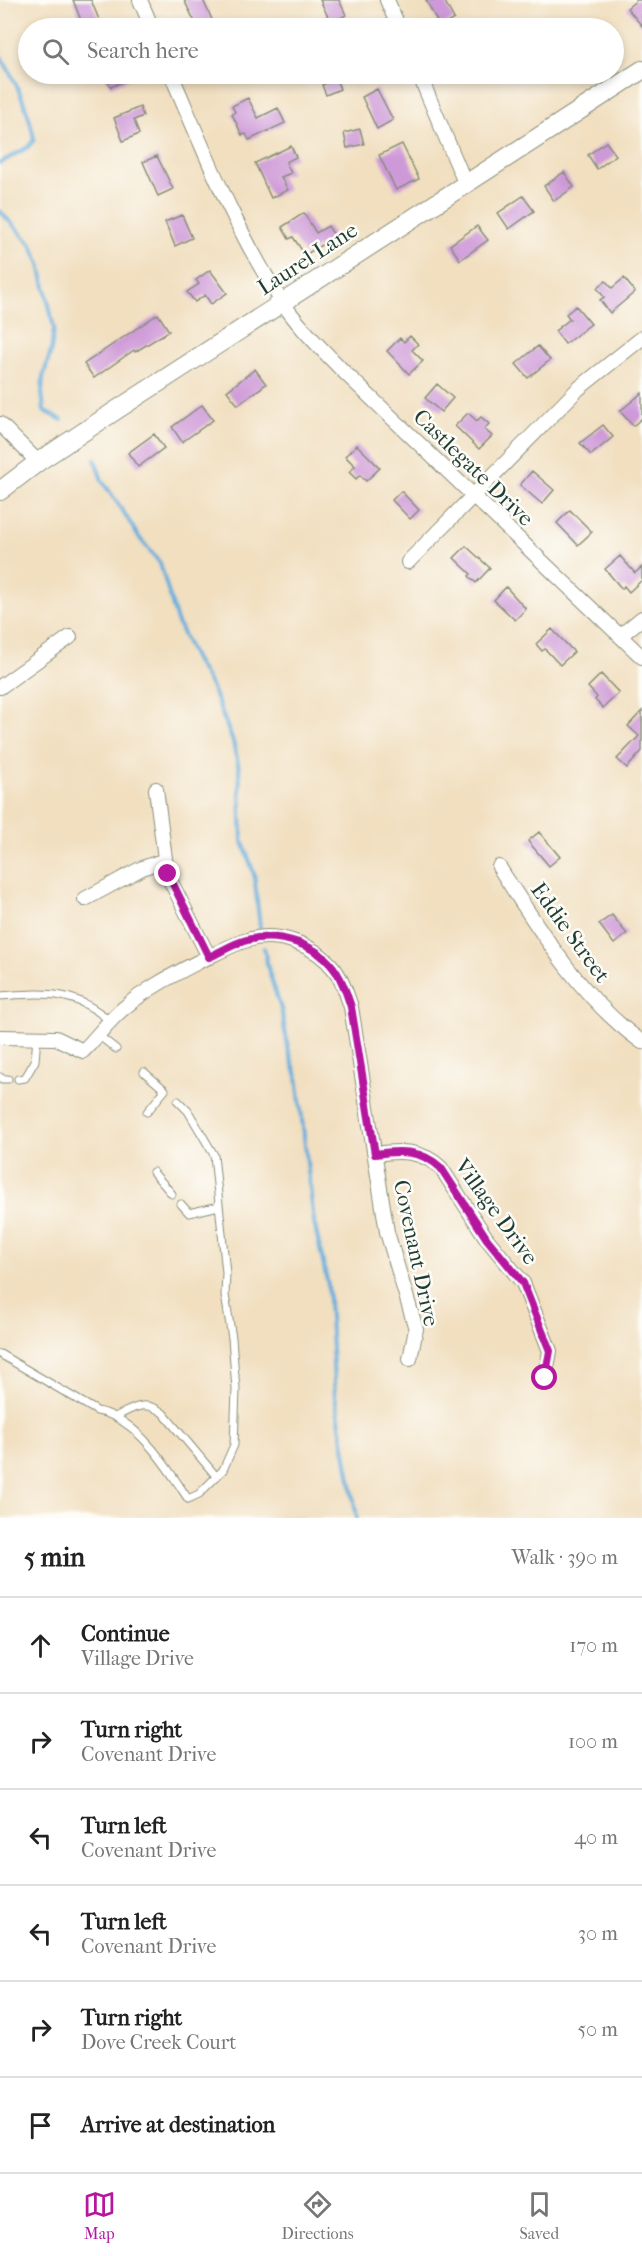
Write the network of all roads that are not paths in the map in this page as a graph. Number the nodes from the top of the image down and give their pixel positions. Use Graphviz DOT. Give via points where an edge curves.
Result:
graph roads {
  1 [pos="140,0"];
  2 [pos="387,0"];
  3 [pos="148,18"];
  4 [pos="395,18"];
  5 [pos="642,70"];
  6 [pos="624,82"];
  7 [pos="176,84"];
  8 [pos="423,84"];
  9 [pos="621,84"];
  10 [pos="466,185"];
  11 [pos="282,302"];
  12 [pos="642,338"];
  13 [pos="0,423"];
  14 [pos="38,462"];
  15 [pos="0,491"];
  16 [pos="473,496"];
  17 [pos="408,562"];
  18 [pos="642,618"];
  19 [pos="620,636"];
  20 [pos="70,637"];
  21 [pos="642,657"];
  22 [pos="0,687"];
  23 [pos="156,789"];
  24 [pos="165,860"];
  25 [pos="499,867"];
  26 [pos="85,899"];
  27 [pos="209,957"];
  28 [pos="0,996"];
  29 [pos="111,1022"];
  30 [pos="98,1035"];
  31 [pos="0,1037"];
  32 [pos="37,1037"];
  33 [pos="642,1042"];
  34 [pos="116,1049"];
  35 [pos="144,1072"];
  36 [pos="18,1079"];
  37 [pos="178,1101"];
  38 [pos="147,1112"];
  39 [pos="375,1154"];
  40 [pos="153,1172"];
  41 [pos="172,1194"];
  42 [pos="181,1204"];
  43 [pos="219,1206"];
  44 [pos="0,1354"];
  45 [pos="410,1359"];
  46 [pos="545,1378"];
  47 [pos="115,1418"];
  48 [pos="216,1476"];
  1 -- 3 [label="street"];
  2 -- 4 [label="street"];
  5 -- 6 [label="street, Laurel Lane"];
  7 -- 11 [label="street, Castlegate Drive" via="248,245"];
  8 -- 10 [label="street"];
  9 -- 10 [label="street, Laurel Lane"];
  10 -- 11 [label="street, Laurel Lane"];
  11 -- 14 [label="street, Laurel Lane"];
  11 -- 16 [label="street, Castlegate Drive" via="341,369"];
  12 -- 16 [label="street" via="578,389"];
  13 -- 14 [label="street"];
  14 -- 15 [label="street, Laurel Lane"];
  16 -- 17 [label="street"];
  16 -- 19 [label="street, Castlegate Drive"];
  18 -- 19 [label="street"];
  19 -- 21 [label="street, Castlegate Drive"];
  20 -- 22 [label="street"];
  23 -- 24 [label="street"];
  24 -- 26 [label="street"];
  24 -- 27 [label="street" via="168,874"];
  25 -- 33 [label="street, Eddie Street" via="589,994"];
  27 -- 29 [label="street, Covenant Drive" via="148,990"];
  27 -- 39 [label="street, Covenant Drive" via="245,940 267,937 306,946 336,971 351,1007"];
  28 -- 29 [label="lane" via="48,993 76,999 94,1007"];
  29 -- 30 [label="street, Covenant Drive"];
  30 -- 32 [label="street, Covenant Drive" via="83,1051 56,1038"];
  30 -- 34 [label="lane"];
  31 -- 32 [label="street, Covenant Drive"];
  32 -- 36 [label="lane" via="35,1061 25,1078"];
  35 -- 38 [label="lane" via="165,1090"];
  37 -- 43 [label="lane" via="214,1155"];
  39 -- 45 [label="street, Covenant Drive" via="387,1232 416,1329"];
  39 -- 46 [label="street, Village Drive" via="416,1153 441,1168 487,1239 523,1283 550,1351"];
  40 -- 41 [label="lane"];
  42 -- 43 [label="lane" via="189,1213"];
  43 -- 48 [label="lane" via="236,1389 234,1445 223,1470"];
  44 -- 47 [label="lane"];
  47 -- 48 [label="lane" via="141,1405 153,1405"];
  47 -- 48 [label="lane" via="152,1448 188,1498 199,1494"];
}
